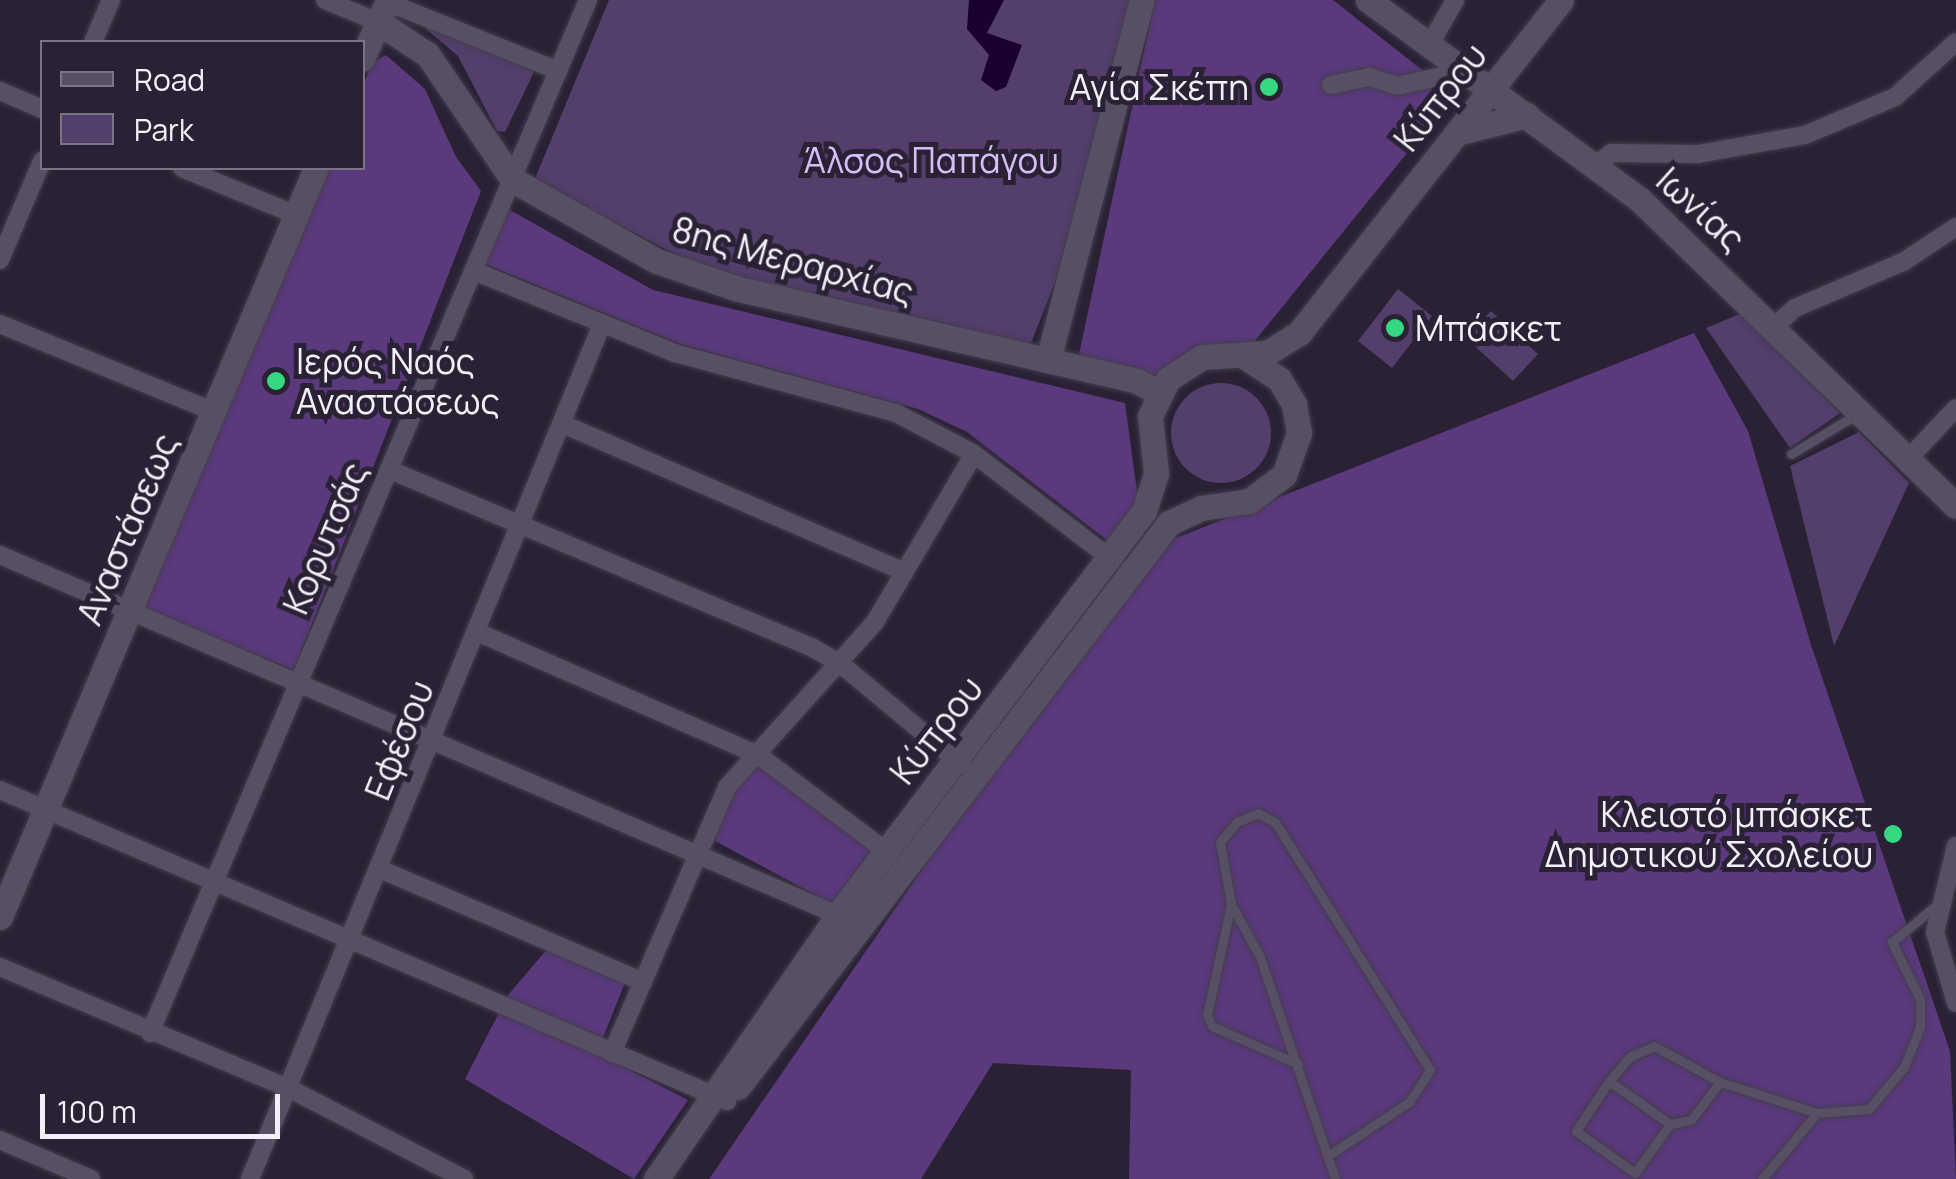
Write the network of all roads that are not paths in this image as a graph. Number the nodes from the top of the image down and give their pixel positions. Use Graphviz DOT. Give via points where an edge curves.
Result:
graph roads {
  1 [pos="111,0"];
  2 [pos="324,0"];
  3 [pos="588,0"];
  4 [pos="1142,0"];
  5 [pos="1368,0"];
  6 [pos="1455,0"];
  7 [pos="1561,0"];
  8 [pos="384,8"];
  9 [pos="94,40"];
  10 [pos="1956,42"];
  11 [pos="1430,46"];
  12 [pos="365,52"];
  13 [pos="1464,70"];
  14 [pos="560,72"];
  15 [pos="1331,85"];
  16 [pos="1490,90"];
  17 [pos="0,91"];
  18 [pos="40,108"];
  19 [pos="1527,115"];
  20 [pos="1457,133"];
  21 [pos="1598,164"];
  22 [pos="40,166"];
  23 [pos="187,170"];
  24 [pos="315,170"];
  25 [pos="513,180"];
  26 [pos="296,215"];
  27 [pos="1956,227"];
  28 [pos="0,260"];
  29 [pos="474,271"];
  30 [pos="0,324"];
  31 [pos="602,324"];
  32 [pos="1776,325"];
  33 [pos="1300,332"];
  34 [pos="1248,359"];
  35 [pos="1048,360"];
  36 [pos="1158,392"];
  37 [pos="1289,392"];
  38 [pos="1956,408"];
  39 [pos="214,412"];
  40 [pos="1860,413"];
  41 [pos="566,425"];
  42 [pos="974,454"];
  43 [pos="1792,454"];
  44 [pos="1906,460"];
  45 [pos="390,470"];
  46 [pos="1956,506"];
  47 [pos="522,527"];
  48 [pos="0,555"];
  49 [pos="1110,558"];
  50 [pos="905,572"];
  51 [pos="129,611"];
  52 [pos="478,633"];
  53 [pos="842,665"];
  54 [pos="299,682"];
  55 [pos="434,738"];
  56 [pos="758,754"];
  57 [pos="966,768"];
  58 [pos="0,790"];
  59 [pos="47,810"];
  60 [pos="1956,846"];
  61 [pos="886,851"];
  62 [pos="697,852"];
  63 [pos="382,870"];
  64 [pos="214,881"];
  65 [pos="1941,902"];
  66 [pos="1231,904"];
  67 [pos="0,917"];
  68 [pos="848,923"];
  69 [pos="354,937"];
  70 [pos="0,968"];
  71 [pos="643,982"];
  72 [pos="1956,1003"];
  73 [pos="150,1032"];
  74 [pos="612,1053"];
  75 [pos="1298,1064"];
  76 [pos="1610,1080"];
  77 [pos="1720,1082"];
  78 [pos="290,1088"];
  79 [pos="720,1098"];
  80 [pos="1817,1112"];
  81 [pos="1670,1124"];
  82 [pos="0,1140"];
  83 [pos="1329,1155"];
  84 [pos="90,1179"];
  85 [pos="250,1179"];
  86 [pos="464,1179"];
  87 [pos="656,1179"];
  88 [pos="677,1179"];
  89 [pos="1336,1179"];
  90 [pos="1762,1179"];
  1 -- 9 [label="street"];
  2 -- 8 [label="street"];
  3 -- 14 [label="street, Κορυτσάς"];
  4 -- 35 [label="street"];
  5 -- 11 [label="street, Ιωνίας"];
  6 -- 11 [label="street"];
  7 -- 16 [label="street, Κύπρου"];
  8 -- 12 [label="street"];
  8 -- 14 [label="street"];
  8 -- 25 [label="street, 8ης Μεραρχίας" via="428,55"];
  10 -- 21 [label="street" via="1896,97 1805,135 1698,154 1611,153"];
  11 -- 13 [label="street, Ιωνίας"];
  13 -- 15 [label="street" via="1397,86 1370,77"];
  13 -- 16 [label="street, Ιωνίας"];
  14 -- 25 [label="street, Κορυτσάς"];
  16 -- 19 [label="street, Ιωνίας"];
  16 -- 20 [label="street, Κύπρου"];
  17 -- 18 [label="street"];
  19 -- 20 [label="street"];
  19 -- 21 [label="street, Ιωνίας"];
  20 -- 33 [label="street, Κύπρου"];
  21 -- 32 [label="street, Ιωνίας"];
  22 -- 28 [label="street"];
  23 -- 26 [label="street"];
  24 -- 26 [label="street, Αναστάσεως"];
  25 -- 29 [label="street, Κορυτσάς"];
  25 -- 35 [label="street, 8ης Μεραρχίας" via="589,227 692,276"];
  26 -- 39 [label="street, Αναστάσεως"];
  27 -- 32 [label="street" via="1903,262 1795,308"];
  29 -- 31 [label="street"];
  29 -- 45 [label="street, Κορυτσάς"];
  30 -- 39 [label="street"];
  31 -- 41 [label="street, Εφέσου"];
  31 -- 42 [label="street" via="675,353 896,413"];
  32 -- 40 [label="street, Ιωνίας"];
  33 -- 34 [label="street, Κύπρου"];
  33 -- 37 [label="street, Κύπρου"];
  34 -- 36 [label="street, Κύπρου" via="1202,358 1178,370"];
  34 -- 37 [label="street"];
  35 -- 36 [label="street, 8ης Μεραρχίας"];
  36 -- 49 [label="street, Κύπρου" via="1149,430 1155,486"];
  37 -- 57 [label="street, Κύπρου" via="1299,433 1284,474 1250,501 1201,508 1169,523"];
  38 -- 44 [label="street"];
  39 -- 51 [label="street, Αναστάσεως"];
  40 -- 43 [label="lane"];
  40 -- 44 [label="street, Ιωνίας"];
  41 -- 47 [label="street, Εφέσου"];
  41 -- 50 [label="street"];
  42 -- 49 [label="street"];
  42 -- 50 [label="street"];
  44 -- 46 [label="street, Ιωνίας"];
  45 -- 47 [label="street"];
  45 -- 54 [label="street, Κορυτσάς"];
  47 -- 52 [label="street, Εφέσου"];
  47 -- 53 [label="street"];
  48 -- 51 [label="street"];
  49 -- 57 [label="street, Κύπρου"];
  50 -- 53 [label="street"];
  51 -- 54 [label="street"];
  51 -- 59 [label="street, Αναστάσεως"];
  52 -- 55 [label="street, Εφέσου"];
  52 -- 56 [label="street"];
  53 -- 56 [label="street"];
  53 -- 57 [label="street"];
  54 -- 55 [label="street"];
  54 -- 64 [label="street, Κορυτσάς"];
  55 -- 62 [label="street"];
  55 -- 63 [label="street, Εφέσου"];
  56 -- 61 [label="street"];
  56 -- 62 [label="street" via="727,787"];
  57 -- 61 [label="street, Κύπρου"];
  57 -- 68 [label="street, Κύπρου"];
  58 -- 59 [label="street"];
  59 -- 64 [label="street"];
  59 -- 67 [label="street, Αναστάσεως"];
  60 -- 65 [label="street"];
  61 -- 68 [label="street, Κύπρου"];
  62 -- 68 [label="street"];
  62 -- 71 [label="street"];
  63 -- 69 [label="street, Εφέσου"];
  63 -- 71 [label="street"];
  64 -- 69 [label="street"];
  64 -- 73 [label="street, Κορυτσάς"];
  65 -- 72 [label="street" via="1937,949"];
  65 -- 80 [label="lane" via="1892,942 1920,998 1920,1028 1904,1067 1869,1109"];
  66 -- 75 [label="lane" via="1260,958"];
  66 -- 75 [label="lane" via="1208,1022"];
  66 -- 83 [label="lane" via="1220,842 1237,822 1258,814 1275,822 1424,1056 1427,1082 1409,1102"];
  68 -- 79 [label="street, Κύπρου"];
  69 -- 74 [label="street"];
  69 -- 78 [label="street, Εφέσου"];
  70 -- 73 [label="street"];
  71 -- 74 [label="street"];
  73 -- 78 [label="street"];
  74 -- 79 [label="street"];
  75 -- 83 [label="lane"];
  76 -- 77 [label="lane" via="1632,1056 1654,1046"];
  76 -- 81 [label="lane"];
  76 -- 81 [label="lane" via="1576,1131 1636,1173"];
  77 -- 80 [label="lane"];
  77 -- 81 [label="lane" via="1691,1120"];
  78 -- 85 [label="street, Εφέσου"];
  78 -- 86 [label="street"];
  79 -- 87 [label="street, Κύπρου"];
  79 -- 88 [label="street, Κύπρου"];
  80 -- 90 [label="lane"];
  82 -- 84 [label="street"];
  83 -- 89 [label="lane"];
}
